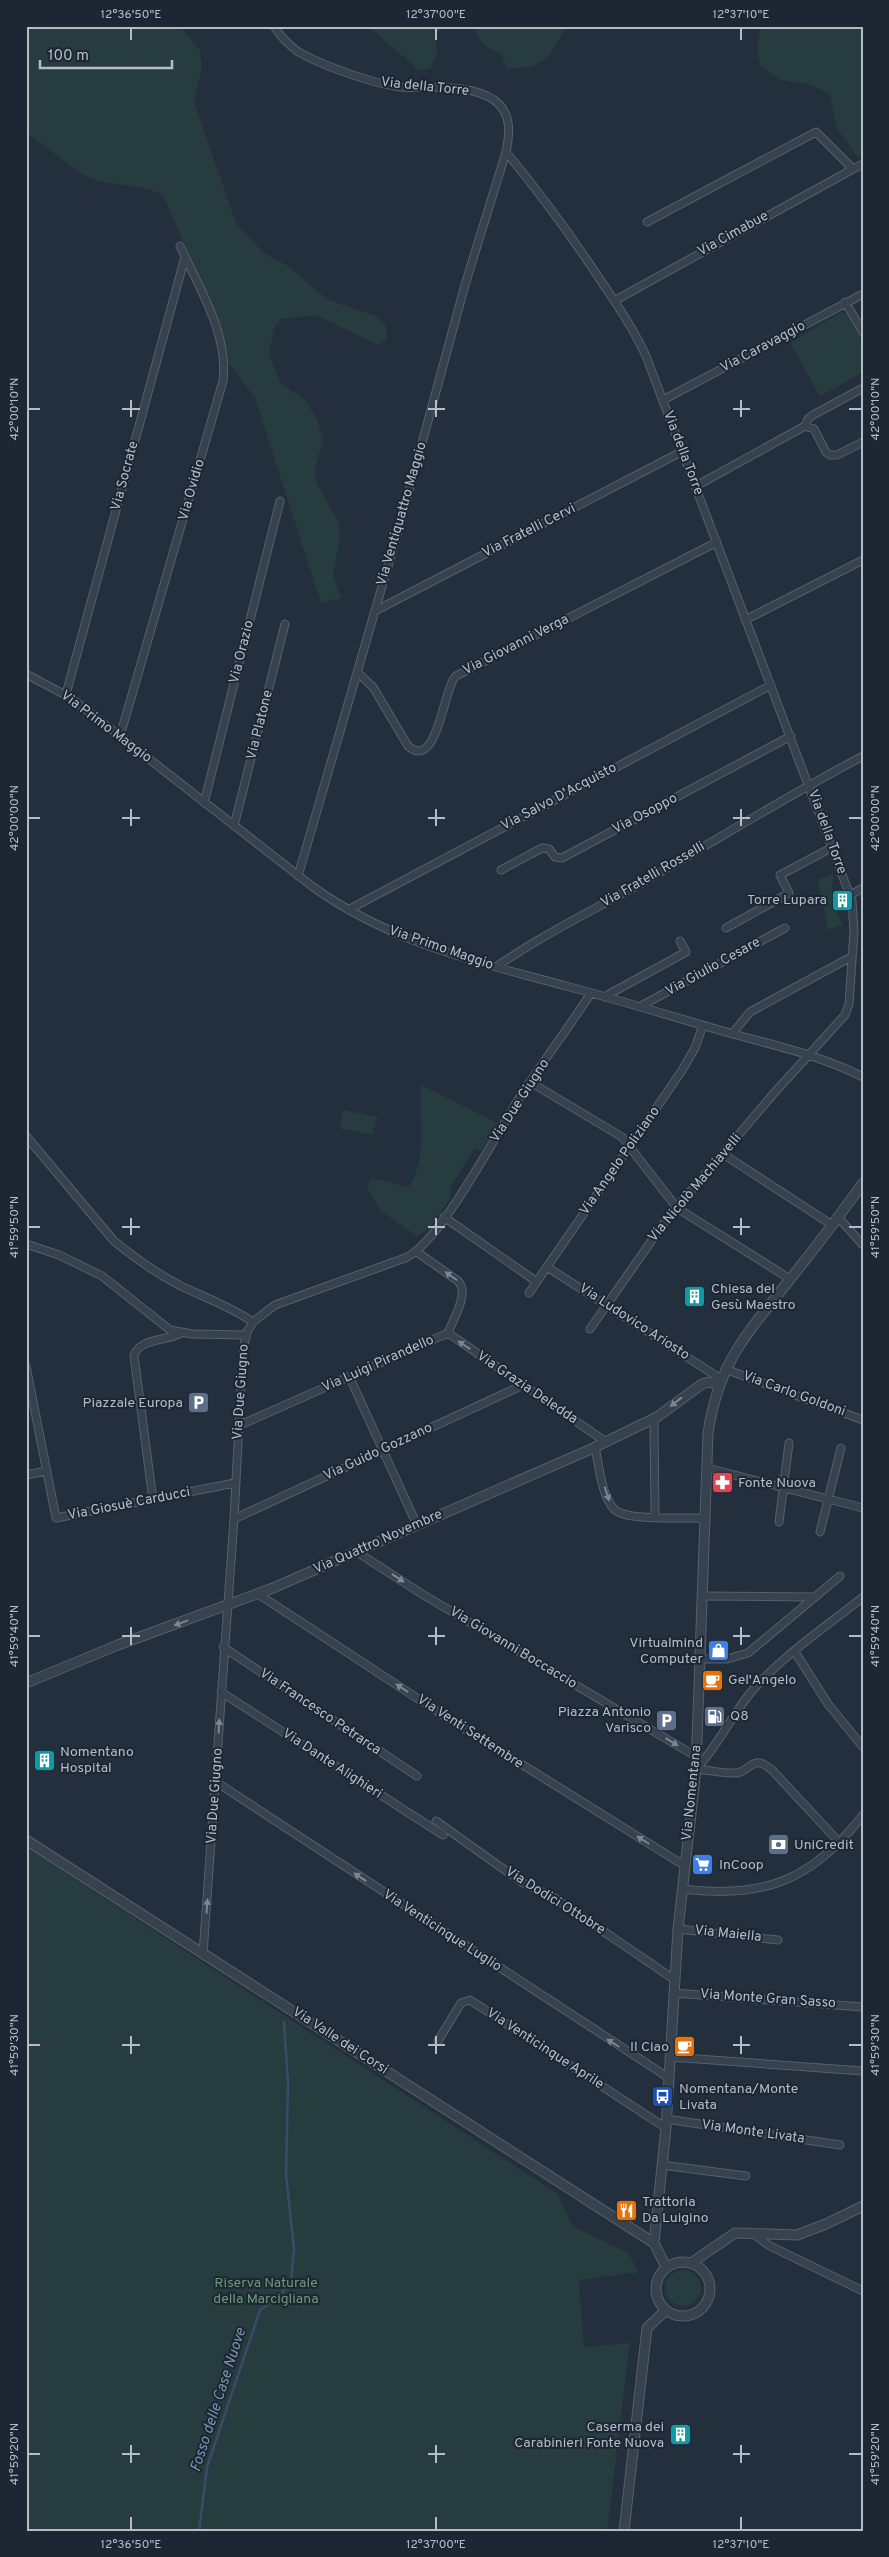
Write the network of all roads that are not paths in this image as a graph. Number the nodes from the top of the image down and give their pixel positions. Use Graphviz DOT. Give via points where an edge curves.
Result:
graph roads {
  1 [pos="274,26"];
  2 [pos="506,152"];
  3 [pos="863,164"];
  4 [pos="853,169"];
  5 [pos="647,222"];
  6 [pos="180,246"];
  7 [pos="185,257"];
  8 [pos="863,294"];
  9 [pos="614,301"];
  10 [pos="845,302"];
  11 [pos="863,332"];
  12 [pos="863,388"];
  13 [pos="663,400"];
  14 [pos="805,426"];
  15 [pos="863,442"];
  16 [pos="683,451"];
  17 [pos="696,486"];
  18 [pos="280,501"];
  19 [pos="717,542"];
  20 [pos="863,560"];
  21 [pos="375,611"];
  22 [pos="746,620"];
  23 [pos="285,624"];
  24 [pos="358,673"];
  25 [pos="26,674"];
  26 [pos="770,685"];
  27 [pos="66,694"];
  28 [pos="120,736"];
  29 [pos="791,736"];
  30 [pos="863,756"];
  31 [pos="810,784"];
  32 [pos="204,803"];
  33 [pos="234,826"];
  34 [pos="833,847"];
  35 [pos="501,870"];
  36 [pos="298,876"];
  37 [pos="863,888"];
  38 [pos="850,895"];
  39 [pos="348,910"];
  40 [pos="863,927"];
  41 [pos="726,928"];
  42 [pos="785,928"];
  43 [pos="854,931"];
  44 [pos="680,941"];
  45 [pos="852,957"];
  46 [pos="496,967"];
  47 [pos="591,993"];
  48 [pos="604,997"];
  49 [pos="641,1006"];
  50 [pos="703,1025"];
  51 [pos="732,1034"];
  52 [pos="809,1056"];
  53 [pos="863,1077"];
  54 [pos="530,1082"];
  55 [pos="26,1136"];
  56 [pos="630,1146"];
  57 [pos="723,1154"];
  58 [pos="863,1183"];
  59 [pos="677,1208"];
  60 [pos="444,1217"];
  61 [pos="835,1221"];
  62 [pos="26,1244"];
  63 [pos="863,1244"];
  64 [pos="417,1252"];
  65 [pos="547,1267"];
  66 [pos="790,1279"];
  67 [pos="537,1282"];
  68 [pos="529,1293"];
  69 [pos="607,1304"];
  70 [pos="254,1322"];
  71 [pos="590,1329"];
  72 [pos="181,1333"];
  73 [pos="448,1333"];
  74 [pos="245,1336"];
  75 [pos="26,1366"];
  76 [pos="725,1369"];
  77 [pos="349,1376"];
  78 [pos="720,1382"];
  79 [pos="523,1385"];
  80 [pos="654,1419"];
  81 [pos="863,1420"];
  82 [pos="238,1426"];
  83 [pos="606,1442"];
  84 [pos="789,1443"];
  85 [pos="595,1447"];
  86 [pos="841,1448"];
  87 [pos="384,1450"];
  88 [pos="707,1468"];
  89 [pos="47,1471"];
  90 [pos="26,1475"];
  91 [pos="235,1482"];
  92 [pos="784,1487"];
  93 [pos="828,1499"];
  94 [pos="153,1500"];
  95 [pos="863,1508"];
  96 [pos="655,1517"];
  97 [pos="706,1518"];
  98 [pos="234,1519"];
  99 [pos="779,1522"];
  100 [pos="417,1525"];
  101 [pos="820,1532"];
  102 [pos="357,1552"];
  103 [pos="840,1576"];
  104 [pos="258,1594"];
  105 [pos="703,1596"];
  106 [pos="814,1597"];
  107 [pos="863,1597"];
  108 [pos="226,1606"];
  109 [pos="224,1647"];
  110 [pos="795,1652"];
  111 [pos="701,1659"];
  112 [pos="26,1683"];
  113 [pos="221,1692"];
  114 [pos="863,1747"];
  115 [pos="697,1757"];
  116 [pos="696,1769"];
  117 [pos="417,1776"];
  118 [pos="216,1782"];
  119 [pos="863,1815"];
  120 [pos="436,1821"];
  121 [pos="443,1835"];
  122 [pos="26,1840"];
  123 [pos="838,1841"];
  124 [pos="684,1866"];
  125 [pos="682,1889"];
  126 [pos="678,1929"];
  127 [pos="778,1940"];
  128 [pos="203,1954"];
  129 [pos="675,1980"];
  130 [pos="674,1993"];
  131 [pos="863,2007"];
  132 [pos="438,2041"];
  133 [pos="670,2057"];
  134 [pos="863,2071"];
  135 [pos="669,2078"];
  136 [pos="666,2124"];
  137 [pos="840,2145"];
  138 [pos="662,2165"];
  139 [pos="746,2176"];
  140 [pos="863,2206"];
  141 [pos="751,2232"];
  142 [pos="654,2243"];
  143 [pos="691,2263"];
  144 [pos="666,2267"];
  145 [pos="863,2291"];
  146 [pos="666,2310"];
  147 [pos="624,2531"];
  1 -- 2 [label="street, Via della Torre" via="298,51 380,83 470,91 490,98 501,107 508,120"];
  2 -- 9 [label="street, Via della Torre" via="552,211"];
  2 -- 21 [label="street, Via Ventiquattro Maggio" via="465,285"];
  3 -- 4 [label="street, Via Cimabue"];
  4 -- 5 [label="street" via="816,132"];
  4 -- 9 [label="street, Via Cimabue"];
  6 -- 7 [label="street, Via Ovidio"];
  7 -- 27 [label="street, Via Socrate"];
  7 -- 28 [label="street, Via Ovidio" via="214,323 224,381"];
  8 -- 10 [label="street, Via Caravaggio"];
  9 -- 13 [label="street, Via della Torre" via="637,338"];
  10 -- 11 [label="street"];
  10 -- 13 [label="street, Via Caravaggio"];
  12 -- 14 [label="street" via="811,416"];
  13 -- 16 [label="street, Via della Torre"];
  14 -- 15 [label="street" via="814,429 830,455 837,455"];
  14 -- 17 [label="street"];
  16 -- 17 [label="street, Via della Torre"];
  16 -- 21 [label="street, Via Fratelli Cervi"];
  17 -- 19 [label="street, Via della Torre"];
  18 -- 32 [label="street, Via Orazio"];
  19 -- 22 [label="street, Via della Torre"];
  19 -- 24 [label="street, Via Giovanni Verga" via="456,676 434,738 425,750 417,751 408,746 373,687"];
  20 -- 22 [label="street"];
  21 -- 24 [label="street, Via Ventiquattro Maggio"];
  22 -- 26 [label="street, Via della Torre"];
  23 -- 33 [label="street, Via Platone"];
  24 -- 36 [label="street, Via Ventiquattro Maggio"];
  25 -- 27 [label="street, Via Primo Maggio"];
  26 -- 29 [label="street, Via della Torre"];
  26 -- 39 [label="street, Via Salvo D'Acquisto"];
  27 -- 28 [label="street, Via Primo Maggio"];
  28 -- 32 [label="street, Via Primo Maggio"];
  29 -- 31 [label="street, Via della Torre"];
  29 -- 35 [label="street, Via Osoppo" via="562,858 542,848"];
  30 -- 31 [label="street, Via Fratelli Rosselli"];
  31 -- 34 [label="street, Via della Torre"];
  31 -- 46 [label="street, Via Fratelli Rosselli" via="641,883 535,940"];
  32 -- 33 [label="street, Via Primo Maggio"];
  33 -- 36 [label="street, Via Primo Maggio"];
  34 -- 38 [label="street, Via della Torre"];
  34 -- 41 [label="street" via="780,875 789,893"];
  36 -- 39 [label="street, Via Primo Maggio"];
  37 -- 38 [label="street"];
  38 -- 43 [label="street, Via della Torre" via="854,908"];
  39 -- 46 [label="street, Via Primo Maggio" via="411,941"];
  40 -- 43 [label="street"];
  42 -- 49 [label="street, Via Giulio Cesare"];
  43 -- 45 [label="street, Via della Torre"];
  44 -- 48 [label="street" via="686,952"];
  45 -- 51 [label="street" via="750,1012"];
  45 -- 52 [label="street, Via della Torre" via="847,1011"];
  46 -- 47 [label="street, Via Primo Maggio"];
  47 -- 48 [label="street, Via Primo Maggio"];
  47 -- 54 [label="street, Via Due Giugno"];
  48 -- 49 [label="street, Via Primo Maggio"];
  49 -- 50 [label="street, Via Primo Maggio"];
  50 -- 51 [label="street, Via Primo Maggio"];
  50 -- 56 [label="street, Via Angelo Poliziano" via="693,1052"];
  51 -- 52 [label="street, Via Primo Maggio"];
  52 -- 53 [label="street, Via Primo Maggio"];
  52 -- 57 [label="street, Via Nicolò Machiavelli"];
  54 -- 56 [label="street" via="605,1126"];
  54 -- 60 [label="street, Via Due Giugno" via="475,1173"];
  55 -- 70 [label="street" via="114,1241 170,1280"];
  56 -- 59 [label="street"];
  56 -- 65 [label="street, Via Angelo Poliziano"];
  57 -- 59 [label="street, Via Nicolò Machiavelli"];
  57 -- 61 [label="street"];
  58 -- 61 [label="street, Via Nomentana"];
  59 -- 66 [label="street"];
  59 -- 69 [label="street, Via Nicolò Machiavelli"];
  60 -- 64 [label="street, Via Due Giugno"];
  60 -- 67 [label="street"];
  61 -- 63 [label="street"];
  61 -- 66 [label="street, Via Nomentana"];
  62 -- 72 [label="street" via="59,1255 102,1276 159,1322"];
  64 -- 70 [label="street, Via Due Giugno" via="274,1305"];
  73 -- 64 [label="street, Via Luigi Pirandello, one-way" via="463,1294 462,1286"];
  65 -- 67 [label="street, Via Angelo Poliziano"];
  65 -- 69 [label="street, Via Ludovico Ariosto"];
  66 -- 76 [label="street, Via Nomentana" via="752,1326"];
  67 -- 68 [label="street, Via Angelo Poliziano"];
  69 -- 71 [label="street, Via Nicolò Machiavelli"];
  69 -- 78 [label="street, Via Ludovico Ariosto"];
  70 -- 74 [label="street, Via Due Giugno"];
  72 -- 74 [label="street"];
  72 -- 94 [label="street" via="142,1345 134,1356"];
  73 -- 77 [label="street, Via Luigi Pirandello"];
  79 -- 73 [label="street, Via Grazia Deledda, one-way"];
  74 -- 82 [label="street, Via Due Giugno"];
  75 -- 89 [label="street, Via Giosuè Carducci"];
  76 -- 78 [label="street, Via Nomentana"];
  76 -- 81 [label="street, Via Carlo Goldoni"];
  77 -- 82 [label="street, Via Luigi Pirandello"];
  77 -- 87 [label="street"];
  78 -- 80 [label="street, Via Quattro Novembre, one-way" via="702,1384"];
  78 -- 88 [label="street, Via Nomentana" via="708,1433"];
  79 -- 83 [label="street, Via Grazia Deledda"];
  79 -- 87 [label="street, Via Guido Gozzano"];
  80 -- 83 [label="street, Via Quattro Novembre"];
  80 -- 96 [label="street"];
  82 -- 91 [label="street, Via Due Giugno"];
  83 -- 85 [label="street, Via Quattro Novembre"];
  84 -- 92 [label="street"];
  85 -- 96 [label="street, one-way" via="606,1494 614,1509 623,1514"];
  85 -- 100 [label="street, Via Quattro Novembre"];
  86 -- 93 [label="street"];
  87 -- 98 [label="street, Via Guido Gozzano"];
  87 -- 100 [label="street"];
  88 -- 92 [label="street"];
  88 -- 97 [label="street, Via Nomentana"];
  89 -- 90 [label="street"];
  89 -- 94 [label="street, Via Giosuè Carducci" via="56,1518"];
  91 -- 94 [label="street, Via Giosuè Carducci"];
  91 -- 98 [label="street, Via Due Giugno"];
  92 -- 93 [label="street"];
  92 -- 99 [label="street"];
  93 -- 95 [label="street"];
  93 -- 101 [label="street"];
  96 -- 97 [label="street"];
  97 -- 105 [label="street, Via Nomentana"];
  98 -- 108 [label="street, Via Due Giugno"];
  100 -- 102 [label="street, Via Quattro Novembre"];
  102 -- 104 [label="street, Via Quattro Novembre"];
  102 -- 115 [label="street, Via Giovanni Boccaccio, one-way"];
  103 -- 106 [label="street"];
  104 -- 108 [label="street, Via Quattro Novembre"];
  124 -- 104 [label="street, Via Venti Settembre, one-way" via="449,1719"];
  105 -- 106 [label="street"];
  105 -- 111 [label="street, Via Nomentana"];
  106 -- 111 [label="street" via="748,1653"];
  107 -- 110 [label="street"];
  108 -- 109 [label="street, Via Due Giugno"];
  108 -- 112 [label="street, Via Quattro Novembre, one-way"];
  109 -- 113 [label="street, Via Due Giugno"];
  109 -- 117 [label="street, Via Francesco Petrarca"];
  110 -- 114 [label="street" via="828,1704"];
  110 -- 116 [label="street" via="753,1690"];
  111 -- 115 [label="street, Via Nomentana"];
  118 -- 113 [label="street, Via Due Giugno, one-way"];
  113 -- 121 [label="street, Via Dante Alighieri"];
  115 -- 116 [label="street, Via Nomentana"];
  116 -- 123 [label="street" via="737,1773 752,1764 764,1764"];
  116 -- 124 [label="street, Via Nomentana"];
  128 -- 118 [label="street, Via Due Giugno, one-way"];
  135 -- 118 [label="street, Via Venticinque Luglio, one-way"];
  119 -- 123 [label="street"];
  120 -- 129 [label="street, Via Dodici Ottobre" via="523,1883 553,1897"];
  122 -- 128 [label="street, Via Valle dei Corsi"];
  123 -- 125 [label="street" via="810,1868 774,1885 726,1893"];
  124 -- 125 [label="street, Via Nomentana"];
  125 -- 126 [label="street, Via Nomentana"];
  126 -- 127 [label="street, Via Maiella"];
  126 -- 129 [label="street, Via Nomentana"];
  128 -- 142 [label="street, Via Valle dei Corsi"];
  129 -- 130 [label="street, Via Nomentana"];
  130 -- 131 [label="street, Via Monte Gran Sasso"];
  130 -- 133 [label="street, Via Nomentana"];
  132 -- 136 [label="street, Via Venticinque Aprile" via="461,2003 470,2000"];
  133 -- 134 [label="street"];
  133 -- 135 [label="street, Via Nomentana"];
  135 -- 136 [label="street, Via Nomentana"];
  136 -- 137 [label="street, Via Monte Livata"];
  136 -- 138 [label="street, Via Nomentana"];
  138 -- 139 [label="street"];
  138 -- 142 [label="street, Via Nomentana"];
  140 -- 141 [label="street" via="802,2234 780,2236"];
  141 -- 143 [label="street" via="732,2234"];
  141 -- 145 [label="street" via="770,2246"];
  142 -- 144 [label="street"];
  143 -- 144 [label="street" via="680,2262"];
  143 -- 146 [label="street" via="704,2271 710,2281 707,2302 700,2310 686,2316"];
  144 -- 146 [label="street" via="656,2286 657,2297"];
  146 -- 147 [label="street" via="647,2328"];
}
